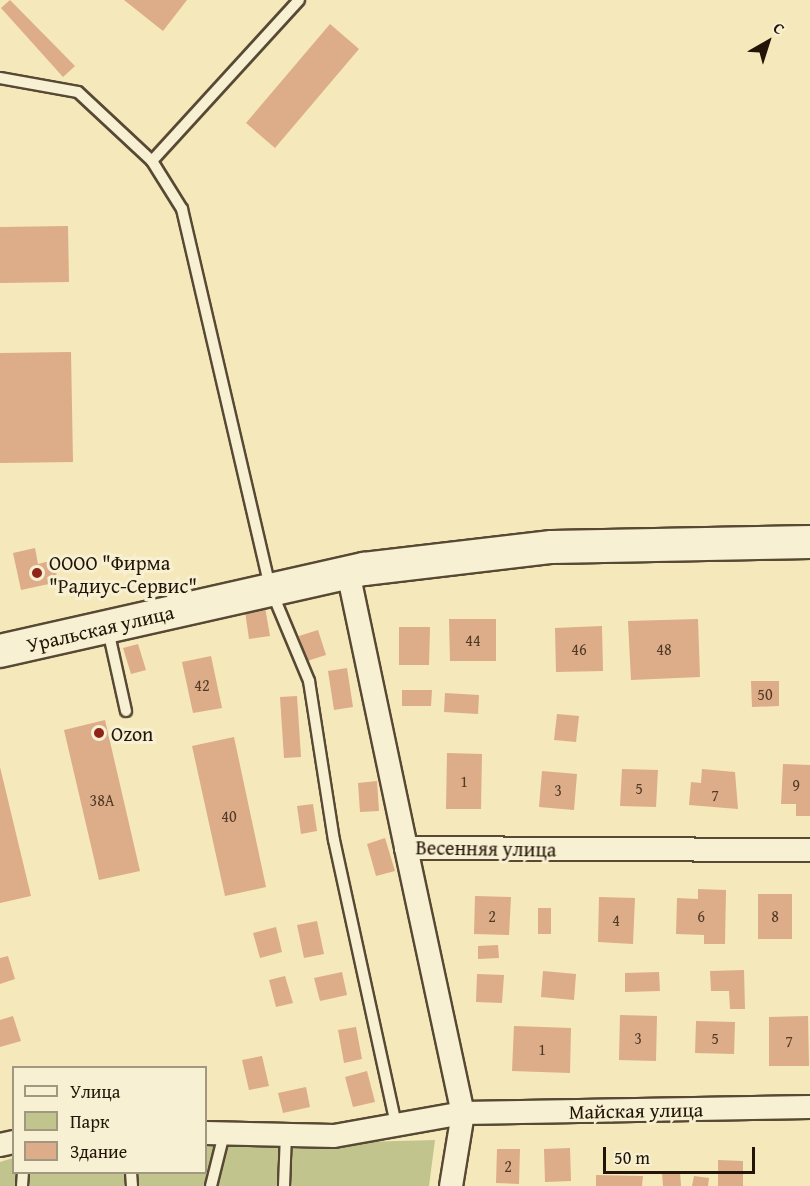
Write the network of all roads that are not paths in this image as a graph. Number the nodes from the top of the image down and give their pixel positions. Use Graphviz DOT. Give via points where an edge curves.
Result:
graph roads {
  1 [pos="299,0"];
  2 [pos="0,78"];
  3 [pos="152,161"];
  4 [pos="810,542"];
  5 [pos="348,572"];
  6 [pos="271,590"];
  7 [pos="108,627"];
  8 [pos="0,651"];
  9 [pos="126,711"];
  10 [pos="406,848"];
  11 [pos="810,850"];
  12 [pos="810,1107"];
  13 [pos="463,1113"];
  14 [pos="396,1126"];
  15 [pos="215,1134"];
  16 [pos="286,1135"];
  17 [pos="211,1186"];
  18 [pos="284,1186"];
  19 [pos="451,1186"];
  1 -- 3 [label="lane"];
  2 -- 3 [label="lane" via="78,92"];
  3 -- 6 [label="lane" via="182,209"];
  4 -- 5 [label="street, Уральская улица" via="552,547"];
  5 -- 6 [label="street, Уральская улица"];
  5 -- 10 [label="street, Весенняя улица"];
  6 -- 7 [label="street, Уральская улица"];
  6 -- 14 [label="lane" via="309,681 334,840"];
  7 -- 8 [label="street, Уральская улица"];
  7 -- 9 [label="lane"];
  10 -- 11 [label="street, Весенняя улица"];
  10 -- 13 [label="street"];
  12 -- 13 [label="street, Майская улица"];
  13 -- 14 [label="street, Майская улица"];
  13 -- 19 [label="street"];
  14 -- 16 [label="street, Майская улица" via="334,1136"];
  15 -- 16 [label="street, Майская улица"];
  15 -- 17 [label="lane"];
  16 -- 18 [label="lane"];
}
